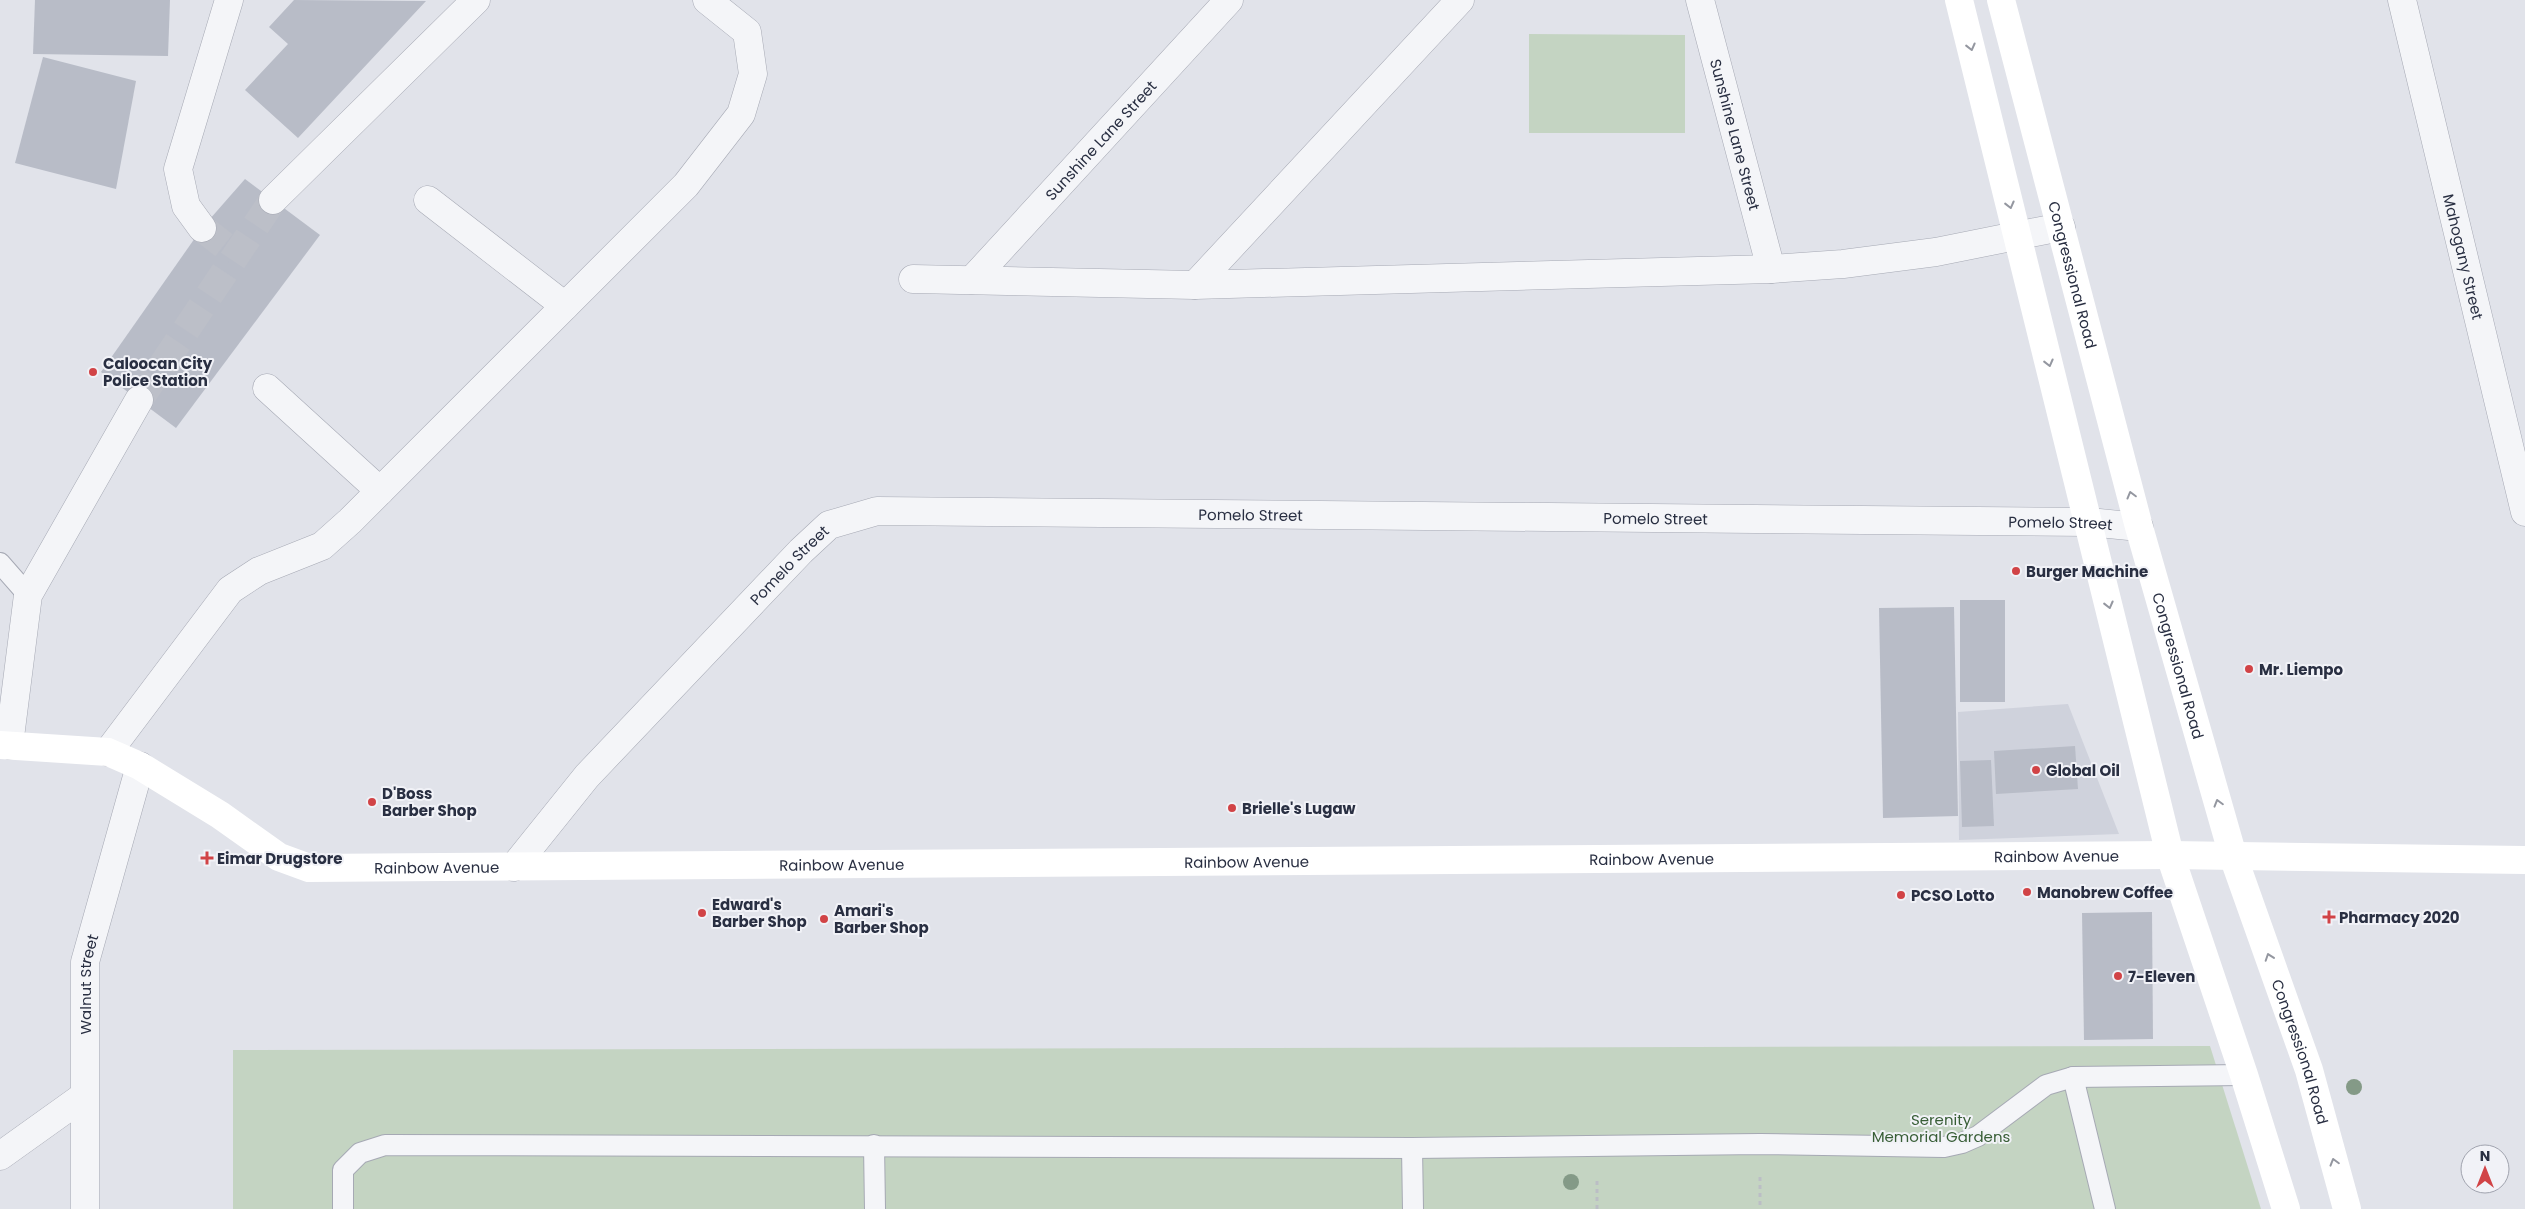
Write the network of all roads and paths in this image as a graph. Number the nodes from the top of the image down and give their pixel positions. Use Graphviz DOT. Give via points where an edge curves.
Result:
graph roads {
  1 [pos="230,0"];
  2 [pos="476,0"];
  3 [pos="707,0"];
  4 [pos="1229,0"];
  5 [pos="1460,0"];
  6 [pos="1700,0"];
  7 [pos="1959,0"];
  8 [pos="2001,0"];
  9 [pos="2402,0"];
  10 [pos="273,200"];
  11 [pos="428,200"];
  12 [pos="2061,227"];
  13 [pos="202,228"];
  14 [pos="2018,237"];
  15 [pos="1771,269"];
  16 [pos="913,279"];
  17 [pos="972,280"];
  18 [pos="1195,285"];
  19 [pos="565,306"];
  20 [pos="267,388"];
  21 [pos="139,400"];
  22 [pos="380,491"];
  23 [pos="2525,512"];
  24 [pos="2089,522"];
  25 [pos="2139,527"];
  26 [pos="0,563"];
  27 [pos="28,595"];
  28 [pos="4,745"];
  29 [pos="108,752"];
  30 [pos="140,766"];
  31 [pos="2170,855"];
  32 [pos="2233,856"];
  33 [pos="2525,860"];
  34 [pos="514,868"];
  35 [pos="2244,1075"];
  36 [pos="2073,1077"];
  37 [pos="84,1096"];
  38 [pos="874,1145"];
  39 [pos="1412,1148"];
  40 [pos="0,1156"];
  41 [pos="85,1209"];
  42 [pos="343,1209"];
  43 [pos="875,1209"];
  44 [pos="1413,1209"];
  45 [pos="2105,1209"];
  46 [pos="2286,1209"];
  47 [pos="2347,1209"];
  1 -- 13 [label="street" via="178,169 186,206"];
  2 -- 10 [label="street"];
  3 -- 19 [label="street" via="747,32 753,74 742,114 686,185"];
  4 -- 17 [label="street, Sunshine Lane Street"];
  5 -- 18 [label="street"];
  6 -- 15 [label="street, Sunshine Lane Street"];
  7 -- 14 [label="street, one-way"];
  8 -- 12 [label="street, Congressional Road"];
  9 -- 23 [label="street, Mahogany Street"];
  11 -- 19 [label="street"];
  12 -- 14 [label="street"];
  25 -- 12 [label="street, Congressional Road, one-way"];
  14 -- 15 [label="street" via="1936,252"];
  14 -- 24 [label="street, one-way"];
  15 -- 18 [label="street"];
  16 -- 17 [label="street"];
  17 -- 18 [label="street"];
  19 -- 22 [label="street"];
  20 -- 22 [label="street"];
  21 -- 27 [label="street"];
  22 -- 29 [label="street" via="322,546 258,571 230,590"];
  24 -- 25 [label="street, Pomelo Street"];
  24 -- 31 [label="street, one-way"];
  24 -- 34 [label="street, Pomelo Street" via="877,511 830,525 801,551 587,776"];
  32 -- 25 [label="street, Congressional Road, one-way"];
  26 -- 27 [label="lane"];
  27 -- 28 [label="street"];
  28 -- 29 [label="street, Rainbow Avenue"];
  29 -- 30 [label="street, Rainbow Avenue"];
  30 -- 34 [label="street, Rainbow Avenue" via="220,815 279,858 309,868"];
  30 -- 37 [label="street, Walnut Street" via="85,962"];
  31 -- 32 [label="street, Rainbow Avenue"];
  31 -- 34 [label="street, Rainbow Avenue"];
  31 -- 35 [label="street"];
  32 -- 33 [label="street, Rainbow Avenue"];
  47 -- 32 [label="street, Congressional Road, one-way" via="2309,1070"];
  35 -- 36 [label="lane"];
  35 -- 46 [label="street"];
  36 -- 39 [label="lane" via="2046,1085 1978,1136 1944,1147 1760,1144"];
  36 -- 45 [label="lane"];
  37 -- 40 [label="street"];
  37 -- 41 [label="street, Walnut Street"];
  38 -- 39 [label="lane"];
  38 -- 42 [label="lane" via="385,1145 360,1153 343,1170"];
  38 -- 43 [label="lane"];
  39 -- 44 [label="lane"];
}
